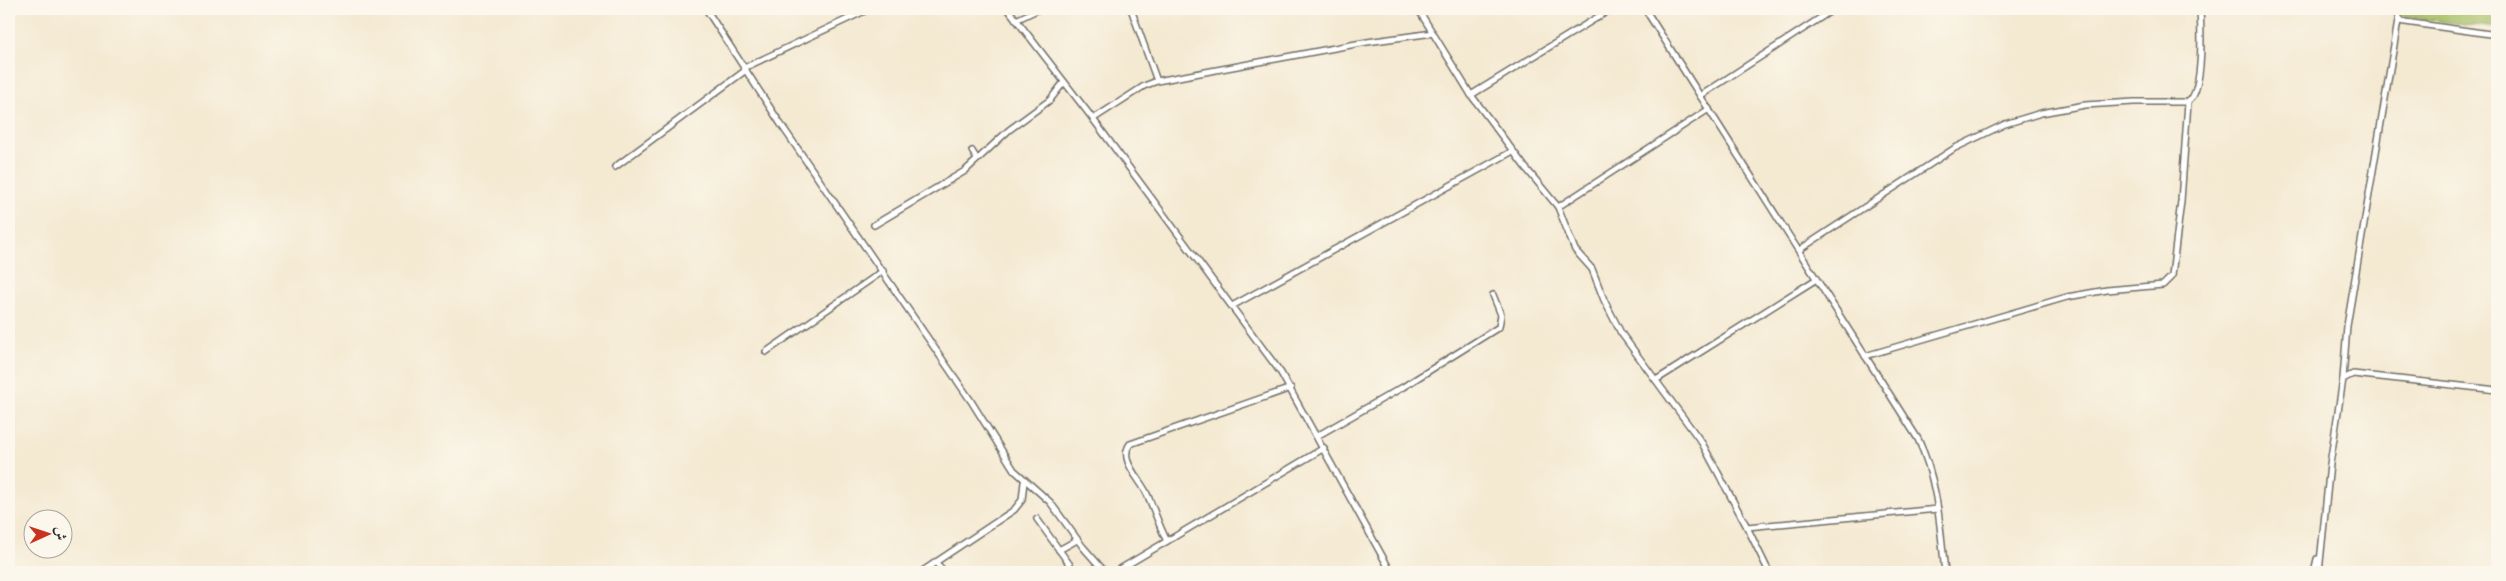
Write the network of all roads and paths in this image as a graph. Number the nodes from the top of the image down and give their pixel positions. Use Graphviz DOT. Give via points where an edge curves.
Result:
graph roads {
  1 [pos="706,9"];
  2 [pos="869,9"];
  3 [pos="1008,9"];
  4 [pos="1039,9"];
  5 [pos="1131,9"];
  6 [pos="1418,9"];
  7 [pos="1611,9"];
  8 [pos="1645,9"];
  9 [pos="1834,9"];
  10 [pos="2200,9"];
  11 [pos="2400,9"];
  12 [pos="1016,20"];
  13 [pos="2398,20"];
  14 [pos="1433,33"];
  15 [pos="2497,35"];
  16 [pos="745,69"];
  17 [pos="1157,81"];
  18 [pos="1064,82"];
  19 [pos="1470,95"];
  20 [pos="1700,96"];
  21 [pos="2188,102"];
  22 [pos="1709,109"];
  23 [pos="1093,120"];
  24 [pos="972,151"];
  25 [pos="1513,152"];
  26 [pos="977,159"];
  27 [pos="616,167"];
  28 [pos="1558,207"];
  29 [pos="874,225"];
  30 [pos="1799,250"];
  31 [pos="883,271"];
  32 [pos="1815,280"];
  33 [pos="1493,295"];
  34 [pos="1232,306"];
  35 [pos="766,352"];
  36 [pos="1866,356"];
  37 [pos="2343,379"];
  38 [pos="1656,380"];
  39 [pos="1291,388"];
  40 [pos="2497,390"];
  41 [pos="1317,436"];
  42 [pos="1324,448"];
  43 [pos="1024,482"];
  44 [pos="1938,509"];
  45 [pos="1037,519"];
  46 [pos="1748,527"];
  47 [pos="1077,540"];
  48 [pos="1167,541"];
  49 [pos="1059,550"];
  50 [pos="2319,552"];
  51 [pos="936,562"];
  52 [pos="921,572"];
  53 [pos="945,572"];
  54 [pos="1075,572"];
  55 [pos="1105,572"];
  56 [pos="1115,572"];
  57 [pos="1390,572"];
  58 [pos="1768,572"];
  59 [pos="1945,572"];
  60 [pos="2314,572"];
  61 [pos="2319,572"];
  1 -- 16 [label="street"];
  2 -- 16 [label="street"];
  3 -- 12 [label="street"];
  4 -- 12 [label="street"];
  5 -- 17 [label="street"];
  6 -- 14 [label="street"];
  7 -- 19 [label="street"];
  8 -- 20 [label="street"];
  9 -- 20 [label="street"];
  10 -- 21 [label="street" via="2199,68 2194,97"];
  11 -- 13 [label="street"];
  12 -- 18 [label="street"];
  13 -- 15 [label="street"];
  13 -- 37 [label="street" via="2348,326"];
  14 -- 17 [label="street"];
  14 -- 19 [label="street"];
  16 -- 27 [label="street"];
  16 -- 31 [label="street"];
  17 -- 23 [label="street"];
  18 -- 23 [label="street"];
  18 -- 26 [label="street" via="1050,100"];
  19 -- 25 [label="street"];
  20 -- 22 [label="street"];
  21 -- 30 [label="street" via="2085,104 2005,124 1955,148"];
  21 -- 36 [label="street" via="2181,201 2172,276 2167,283 2067,297"];
  22 -- 28 [label="street"];
  22 -- 30 [label="street"];
  23 -- 34 [label="street"];
  24 -- 26 [label="street"];
  25 -- 28 [label="street"];
  25 -- 34 [label="street"];
  26 -- 29 [label="street" via="960,175"];
  28 -- 38 [label="street" via="1575,250 1592,268 1617,325"];
  30 -- 32 [label="street"];
  31 -- 35 [label="street"];
  31 -- 43 [label="street"];
  32 -- 36 [label="street"];
  32 -- 38 [label="street"];
  33 -- 41 [label="street" via="1502,319 1499,327"];
  34 -- 39 [label="street"];
  36 -- 44 [label="street" via="1918,438 1931,473"];
  37 -- 40 [label="street" via="2353,374"];
  37 -- 50 [label="street"];
  38 -- 46 [label="street" via="1702,443"];
  39 -- 41 [label="street"];
  39 -- 48 [label="street" via="1130,444 1127,453 1130,465 1147,494"];
  41 -- 42 [label="street"];
  42 -- 48 [label="street"];
  42 -- 57 [label="street"];
  43 -- 47 [label="street" via="1050,502"];
  43 -- 51 [label="street" via="1024,495 1019,506"];
  44 -- 46 [label="street"];
  44 -- 59 [label="street"];
  45 -- 49 [label="street"];
  46 -- 58 [label="street"];
  47 -- 49 [label="street"];
  47 -- 55 [label="street"];
  48 -- 56 [label="street"];
  49 -- 54 [label="street"];
  50 -- 60 [label="street"];
  50 -- 61 [label="street"];
  51 -- 52 [label="street"];
  51 -- 53 [label="street"];
}
